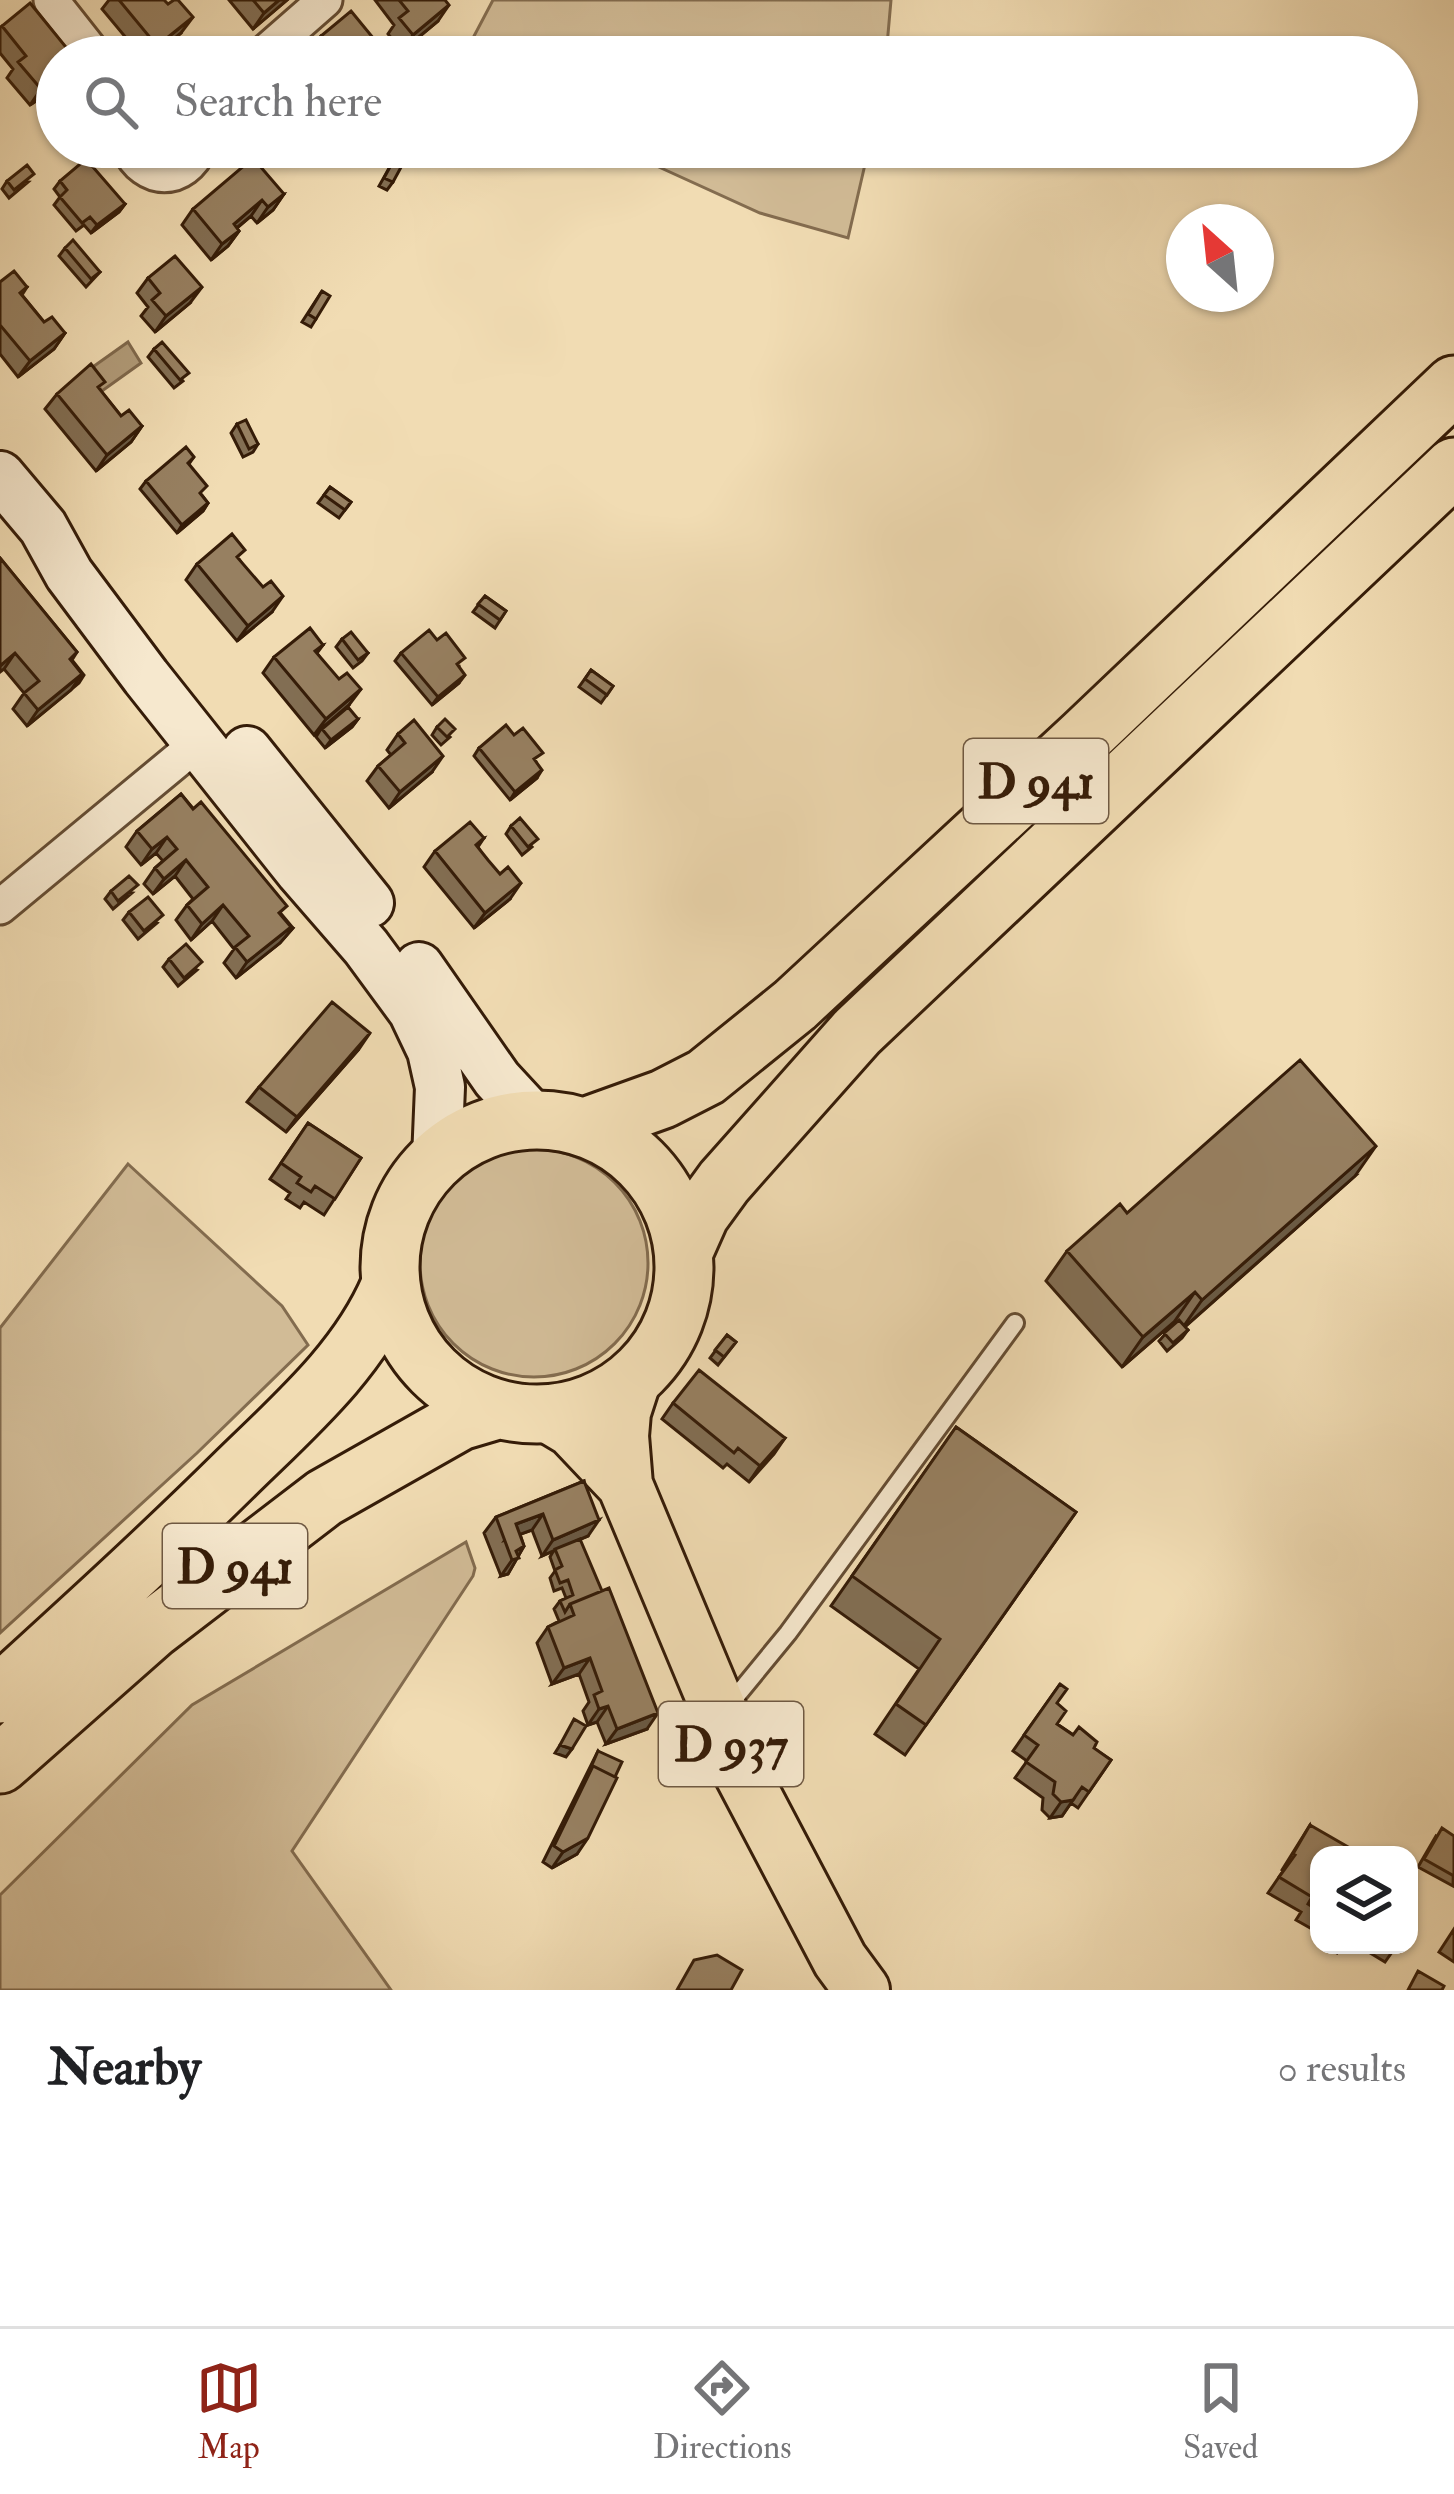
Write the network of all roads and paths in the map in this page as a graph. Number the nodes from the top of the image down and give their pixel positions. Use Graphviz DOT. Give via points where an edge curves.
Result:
graph roads {
  1 [pos="51,0"];
  2 [pos="325,0"];
  3 [pos="80,36"];
  4 [pos="284,36"];
  5 [pos="146,168"];
  6 [pos="186,168"];
  7 [pos="1454,385"];
  8 [pos="1454,466"];
  9 [pos="0,476"];
  10 [pos="43,527"];
  11 [pos="198,743"];
  12 [pos="329,852"];
  13 [pos="0,908"];
  14 [pos="559,1123"];
  15 [pos="437,1159"];
  16 [pos="684,1251"];
  17 [pos="390,1286"];
  18 [pos="1015,1323"];
  19 [pos="634,1378"];
  20 [pos="522,1412"];
  21 [pos="625,1485"];
  22 [pos="0,1694"];
  23 [pos="721,1715"];
  24 [pos="0,1764"];
  25 [pos="862,1990"];
  1 -- 3 [label="street"];
  2 -- 4 [label="street"];
  5 -- 6 [label="street" via="159,175"];
  7 -- 14 [label="highway, D 941" via="795,1006 706,1077 663,1099"];
  8 -- 16 [label="highway, D 941" via="857,1032 724,1182"];
  9 -- 10 [label="main road"];
  10 -- 11 [label="main road" via="69,574"];
  10 -- 12 [label="main road" via="92,563"];
  11 -- 12 [label="main road" via="210,735 299,839"];
  11 -- 13 [label="street"];
  11 -- 15 [label="main road" via="413,1011 440,1087"];
  12 -- 14 [label="main road" via="497,1079"];
  14 -- 15 [label="highway" via="505,1123"];
  14 -- 16 [label="highway" via="627,1150 652,1175"];
  15 -- 17 [label="highway" via="395,1222"];
  16 -- 19 [label="highway" via="669,1333"];
  17 -- 20 [label="highway" via="408,1341 425,1364 470,1399"];
  17 -- 22 [label="highway, D 941" via="357,1348 283,1428"];
  18 -- 23 [label="lane"];
  19 -- 20 [label="highway" via="571,1411"];
  19 -- 21 [label="main road, D 937" via="623,1412"];
  20 -- 21 [label="main road, D 937" via="572,1429"];
  20 -- 24 [label="highway, D 941" via="460,1420 324,1498 153,1629"];
  21 -- 23 [label="main road, D 937"];
  23 -- 25 [label="main road, D 937" via="788,1865"];
}
